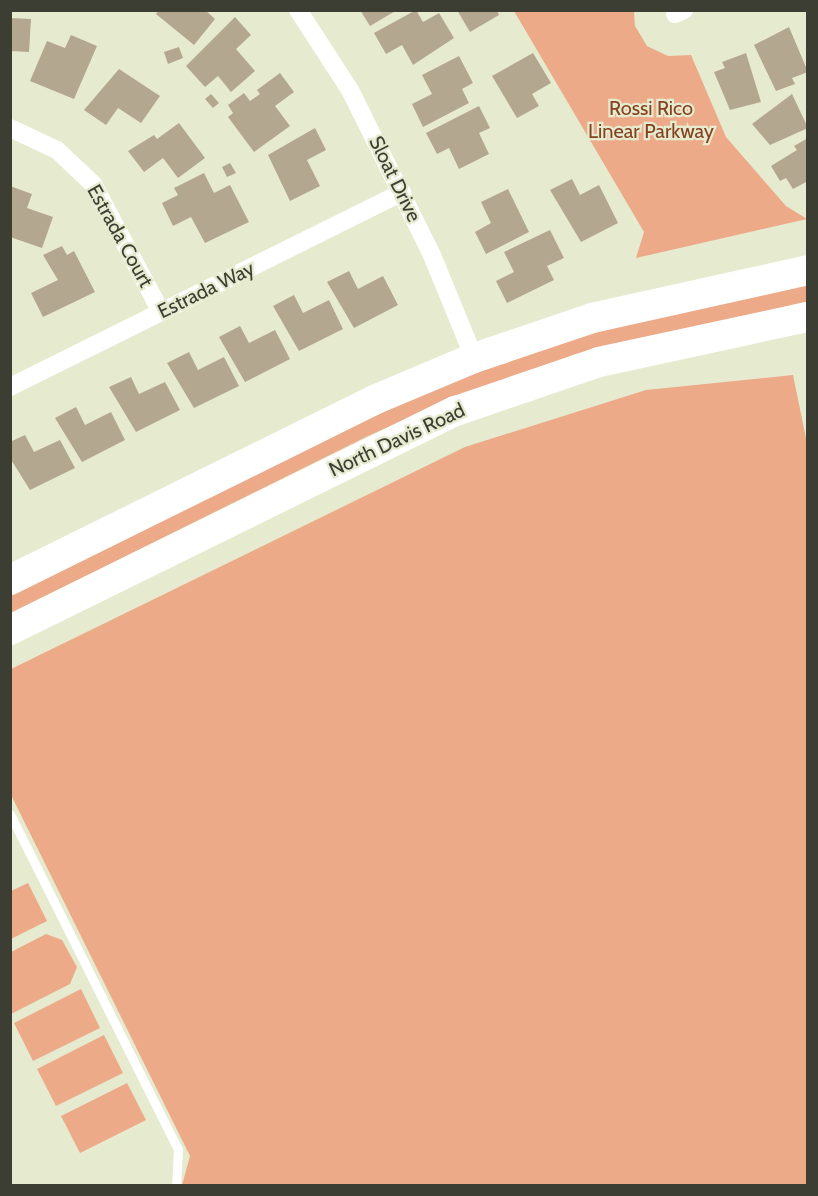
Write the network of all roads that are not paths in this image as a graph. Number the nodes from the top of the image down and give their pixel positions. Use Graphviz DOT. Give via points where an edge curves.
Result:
graph roads {
  1 [pos="298,10"];
  2 [pos="10,128"];
  3 [pos="402,192"];
  4 [pos="807,270"];
  5 [pos="161,312"];
  6 [pos="807,316"];
  7 [pos="474,358"];
  8 [pos="10,387"];
  9 [pos="10,580"];
  10 [pos="10,630"];
  11 [pos="10,814"];
  12 [pos="176,1185"];
  1 -- 3 [label="street, Sloat Drive" via="333,60"];
  2 -- 5 [label="street, Estrada Court" via="57,150 93,184"];
  3 -- 5 [label="street, Estrada Way"];
  3 -- 7 [label="street, Sloat Drive"];
  4 -- 7 [label="highway" via="592,318"];
  5 -- 8 [label="street, Estrada Way"];
  6 -- 10 [label="highway, North Davis Road" via="599,362 456,411"];
  7 -- 9 [label="highway" via="374,400"];
  11 -- 12 [label="lane" via="178,1149"];
}
